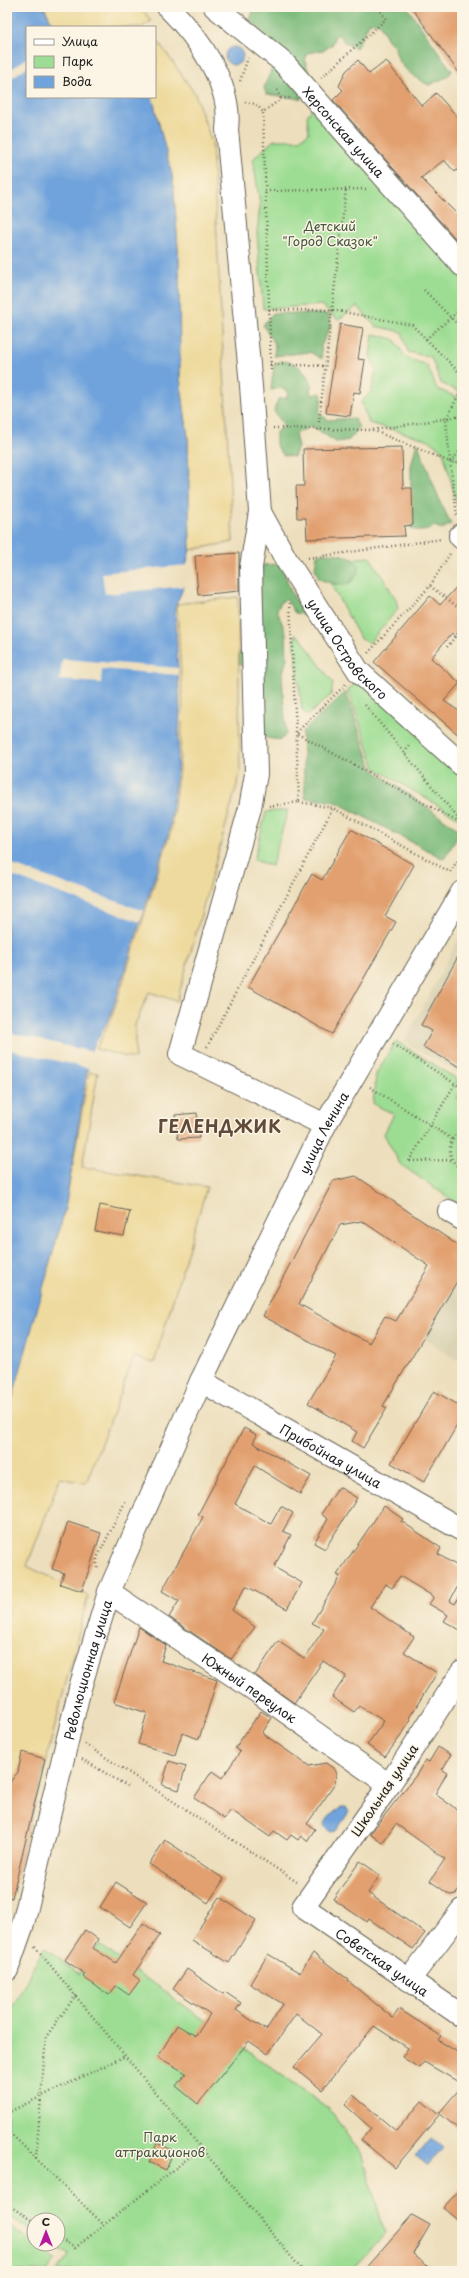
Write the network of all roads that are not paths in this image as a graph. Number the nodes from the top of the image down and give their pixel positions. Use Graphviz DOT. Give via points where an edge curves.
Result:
graph roads {
  1 [pos="168,7"];
  2 [pos="216,8"];
  3 [pos="189,28"];
  4 [pos="462,265"];
  5 [pos="260,512"];
  6 [pos="462,765"];
  7 [pos="462,892"];
  8 [pos="325,1125"];
  9 [pos="202,1381"];
  10 [pos="462,1530"];
  11 [pos="109,1592"];
  12 [pos="462,1672"];
  13 [pos="389,1785"];
  14 [pos="308,1900"];
  15 [pos="462,1910"];
  16 [pos="7,1970"];
  17 [pos="409,1980"];
  18 [pos="462,2016"];
  1 -- 3 [label="street"];
  2 -- 3 [label="street"];
  2 -- 4 [label="street, Херсонская улица" via="282,61"];
  3 -- 5 [label="street" via="215,69 229,114 227,129"];
  5 -- 6 [label="street, улица Островского" via="351,677"];
  5 -- 8 [label="street" via="251,567 256,774 250,808 180,1054"];
  7 -- 8 [label="street, улица Ленина"];
  8 -- 9 [label="street, улица Ленина"];
  9 -- 10 [label="street, Прибойная улица"];
  9 -- 11 [label="street, Революционная улица"];
  11 -- 13 [label="street, Южный переулок" via="252,1688"];
  11 -- 16 [label="street, Революционная улица" via="66,1741 19,1934"];
  12 -- 13 [label="street, Школьная улица"];
  13 -- 14 [label="street, Школьная улица"];
  14 -- 17 [label="street, Советская улица"];
  15 -- 17 [label="street"];
  17 -- 18 [label="street, Советская улица"];
}
